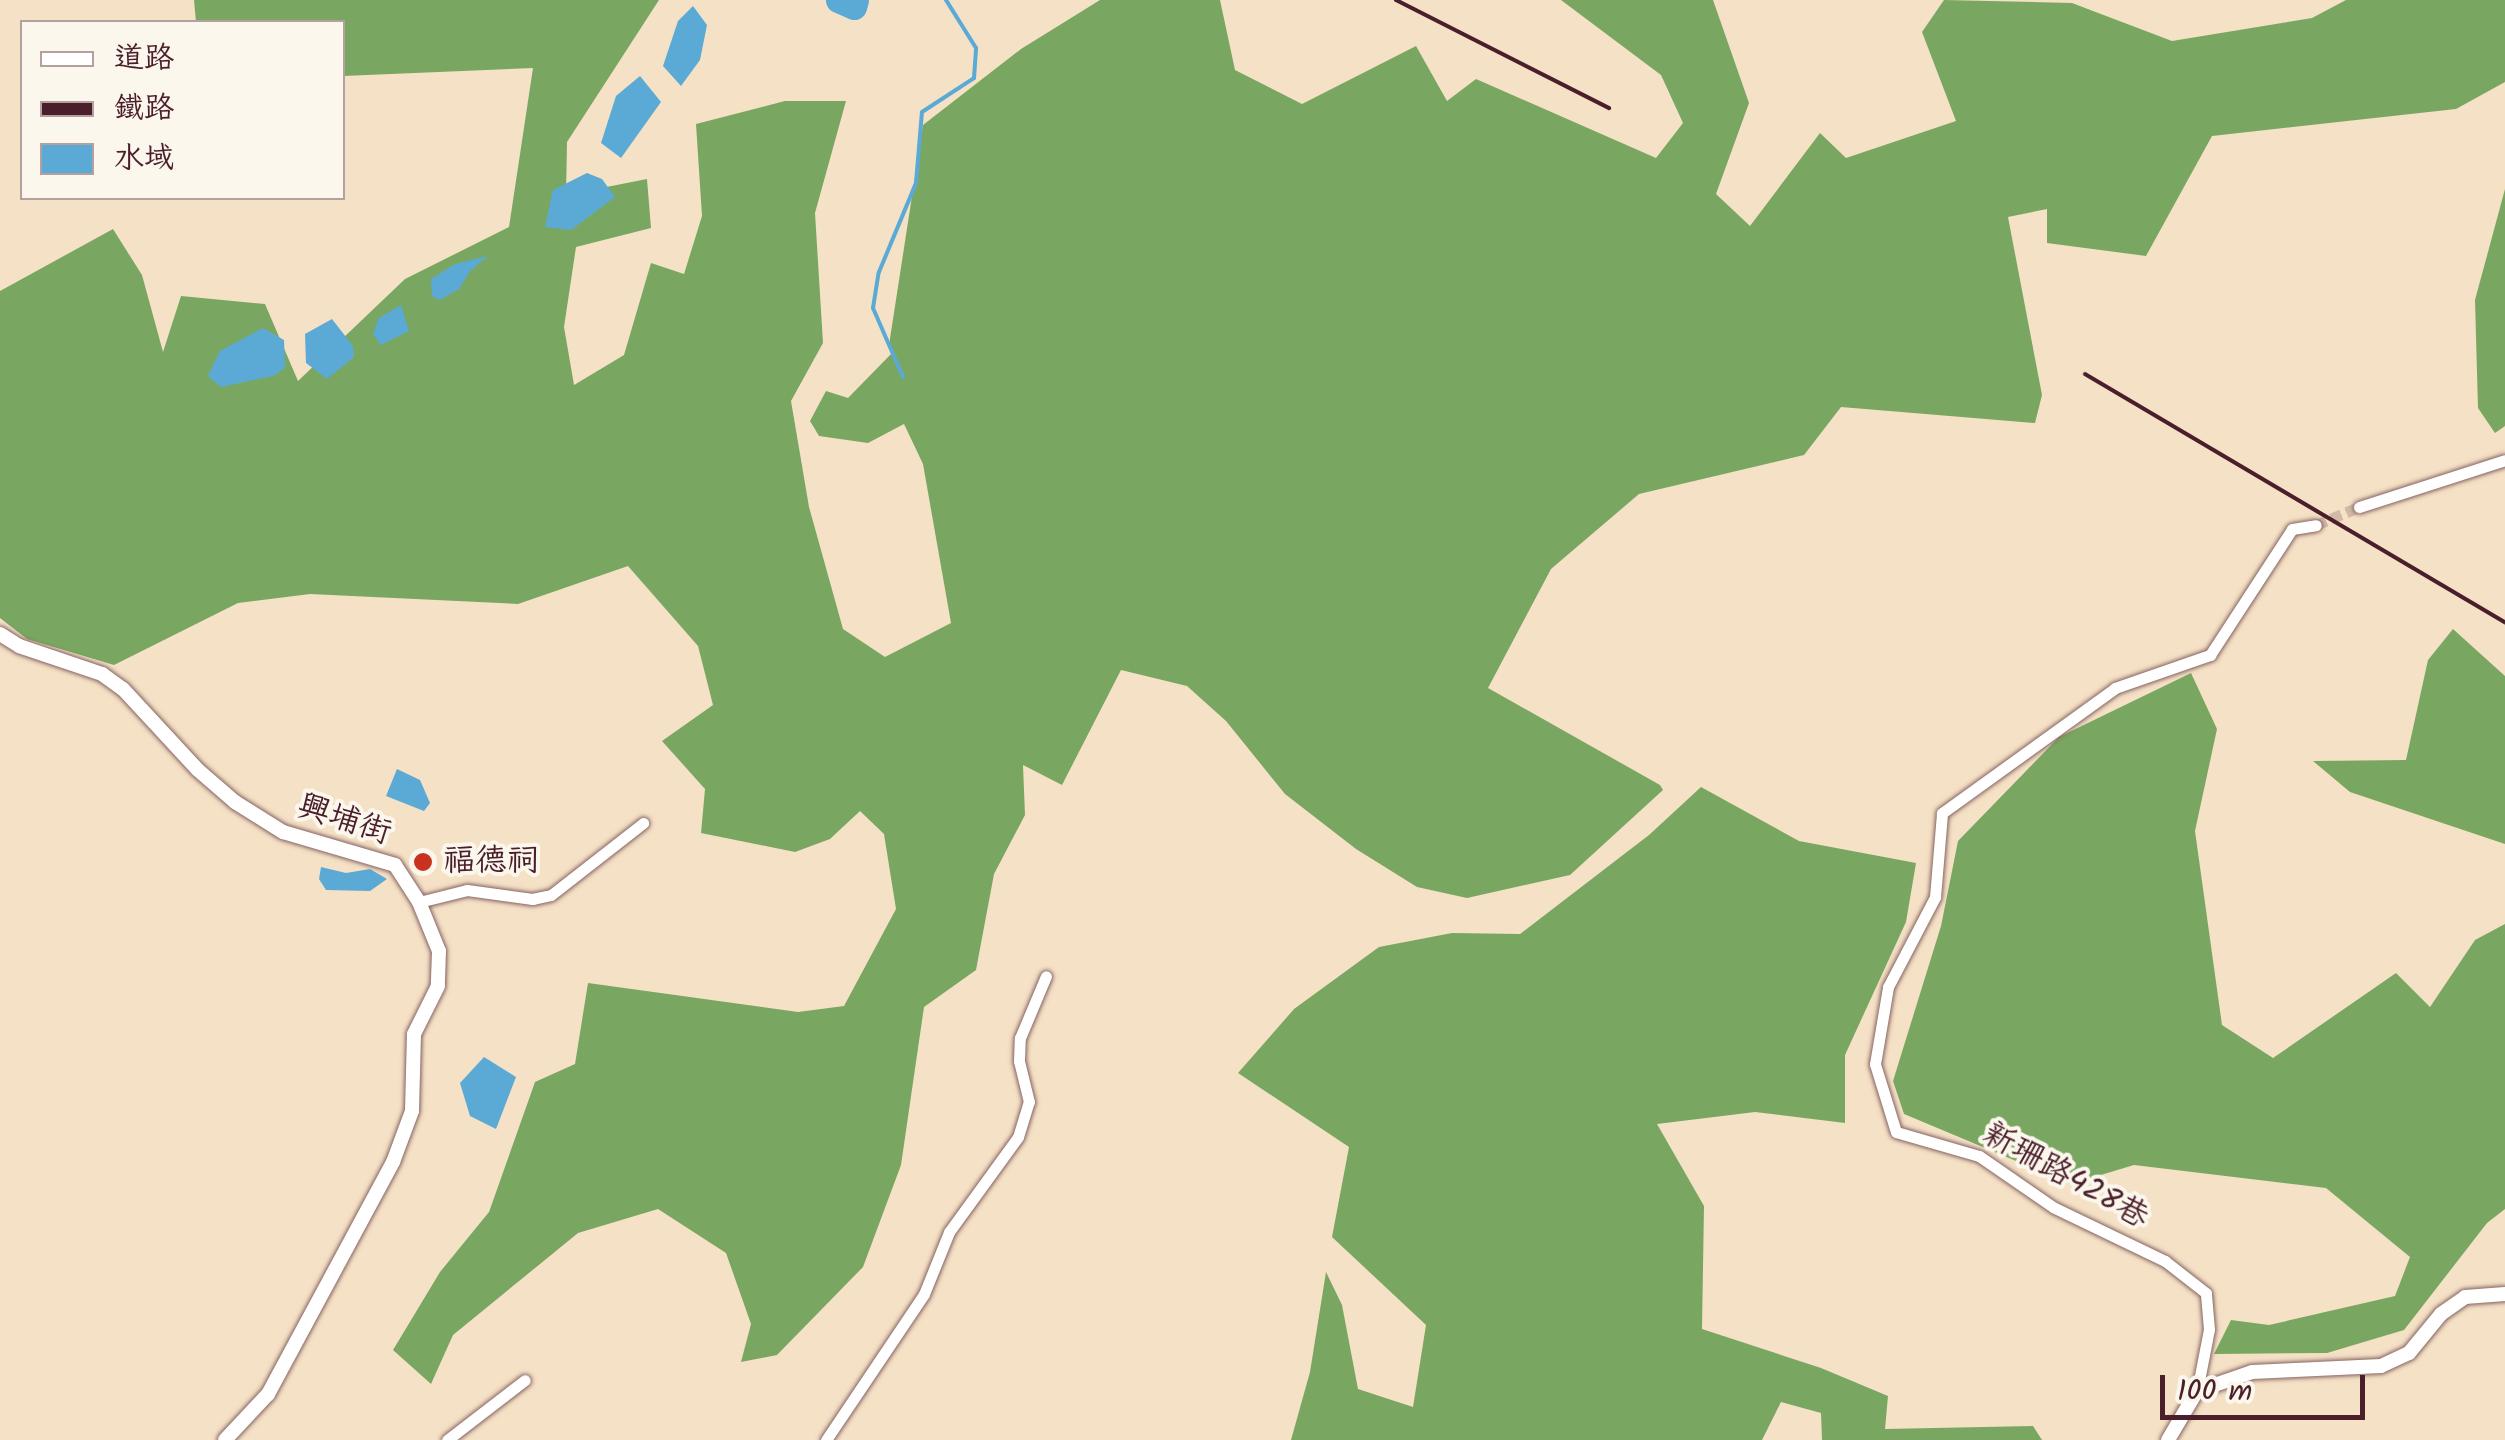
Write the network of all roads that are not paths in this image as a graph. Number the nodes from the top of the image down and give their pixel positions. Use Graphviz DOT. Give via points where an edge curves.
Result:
graph roads {
  1 [pos="2505,460"];
  2 [pos="2359,508"];
  3 [pos="2316,525"];
  4 [pos="0,634"];
  5 [pos="643,823"];
  6 [pos="419,902"];
  7 [pos="1046,976"];
  8 [pos="2505,1294"];
  9 [pos="526,1380"];
  10 [pos="2198,1391"];
  11 [pos="226,1440"];
  12 [pos="447,1440"];
  13 [pos="826,1440"];
  14 [pos="2168,1440"];
  1 -- 2 [label="street"];
  3 -- 10 [label="street, 新珊路428巷" via="2292,530 2210,655 2115,688 1942,814 1935,896 1888,987 1875,1064 1896,1132 1979,1156 2053,1207 2165,1261 2206,1292 2210,1329"];
  4 -- 6 [label="street, 興埔街" via="102,674 235,802 284,832 395,865"];
  5 -- 6 [label="street" via="551,895 467,890"];
  6 -- 11 [label="street, 興埔街" via="441,965 414,1034 412,1111 404,1136 268,1394"];
  7 -- 13 [label="street" via="1020,1038 1029,1102 1018,1137 949,1232 924,1294"];
  8 -- 10 [label="street" via="2465,1297 2409,1353 2381,1366 2252,1372"];
  9 -- 12 [label="street"];
  10 -- 14 [label="street"];
}
